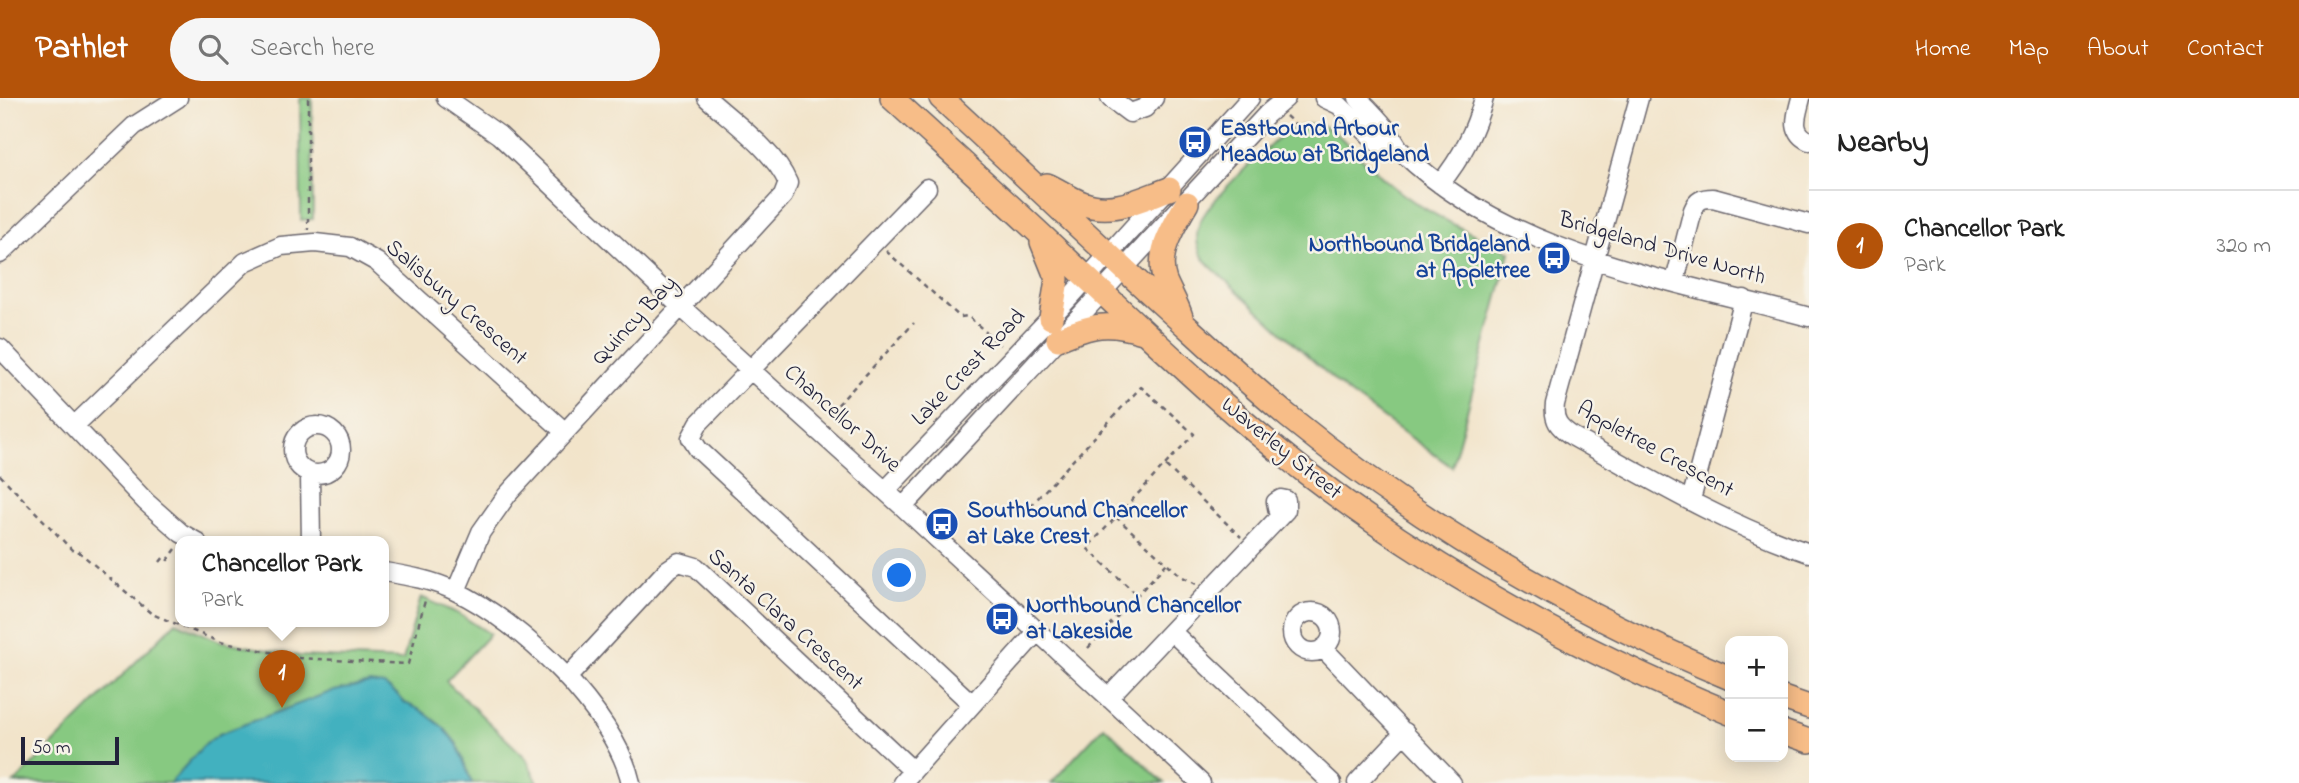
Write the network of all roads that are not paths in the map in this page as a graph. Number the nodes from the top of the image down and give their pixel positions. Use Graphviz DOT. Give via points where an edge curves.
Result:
graph roads {
  1 [pos="178,98"];
  2 [pos="446,98"];
  3 [pos="707,98"];
  4 [pos="892,98"];
  5 [pos="941,98"];
  6 [pos="1110,98"];
  7 [pos="1154,98"];
  8 [pos="1250,98"];
  9 [pos="1286,98"];
  10 [pos="1324,98"];
  11 [pos="1358,98"];
  12 [pos="1484,98"];
  13 [pos="1639,98"];
  14 [pos="1801,98"];
  15 [pos="1809,141"];
  16 [pos="1400,150"];
  17 [pos="1023,174"];
  18 [pos="1440,184"];
  19 [pos="927,188"];
  20 [pos="1178,196"];
  21 [pos="1809,224"];
  22 [pos="1038,233"];
  23 [pos="0,254"];
  24 [pos="1595,260"];
  25 [pos="1116,262"];
  26 [pos="1675,281"];
  27 [pos="1095,285"];
  28 [pos="1744,299"];
  29 [pos="681,307"];
  30 [pos="1809,317"];
  31 [pos="1184,324"];
  32 [pos="1054,329"];
  33 [pos="1146,334"];
  34 [pos="0,348"];
  35 [pos="751,370"];
  36 [pos="74,426"];
  37 [pos="565,432"];
  38 [pos="310,474"];
  39 [pos="885,491"];
  40 [pos="1690,500"];
  41 [pos="903,507"];
  42 [pos="1279,517"];
  43 [pos="186,536"];
  44 [pos="311,536"];
  45 [pos="1809,553"];
  46 [pos="389,573"];
  47 [pos="456,591"];
  48 [pos="1037,632"];
  49 [pos="1172,632"];
  50 [pos="1323,648"];
  51 [pos="1725,676"];
  52 [pos="567,678"];
  53 [pos="1108,698"];
  54 [pos="1786,699"];
  55 [pos="972,704"];
  56 [pos="1809,707"];
  57 [pos="1725,711"];
  58 [pos="1405,732"];
  59 [pos="1788,734"];
  60 [pos="1809,741"];
  61 [pos="907,777"];
  62 [pos="631,783"];
  63 [pos="1200,783"];
  64 [pos="1332,783"];
  65 [pos="1357,783"];
  66 [pos="1452,783"];
  1 -- 23 [label="street" via="134,126"];
  2 -- 29 [label="street, Chancellor Drive" via="499,135"];
  3 -- 29 [label="street, Quincy Bay" via="770,156 788,183 783,196"];
  4 -- 22 [label="main road, Waverley Street"];
  5 -- 17 [label="main road, Waverley Street"];
  6 -- 7 [label="street" via="1130,113 1145,108"];
  8 -- 20 [label="street"];
  9 -- 20 [label="street"];
  10 -- 16 [label="street, Bridgeland Drive North" via="1339,105 1379,144"];
  11 -- 16 [label="street, Bridgeland Drive North"];
  12 -- 18 [label="street" via="1471,139"];
  13 -- 24 [label="street"];
  14 -- 15 [label="street" via="1796,130"];
  16 -- 18 [label="street, Bridgeland Drive North"];
  17 -- 20 [label="main road" via="1094,206"];
  17 -- 25 [label="main road, Waverley Street"];
  18 -- 24 [label="street, Bridgeland Drive North" via="1523,231"];
  19 -- 35 [label="street"];
  20 -- 25 [label="street, Lake Crest Road"];
  20 -- 31 [label="main road" via="1163,265"];
  21 -- 26 [label="street" via="1703,198 1693,210"];
  22 -- 27 [label="main road, Waverley Street"];
  22 -- 32 [label="main road" via="1057,279"];
  24 -- 26 [label="street, Bridgeland Drive North"];
  24 -- 40 [label="street, Appletree Crescent" via="1555,404 1555,419 1572,436"];
  25 -- 27 [label="street, Lake Crest Road"];
  25 -- 31 [label="main road, Waverley Street"];
  26 -- 28 [label="street, Bridgeland Drive North"];
  27 -- 32 [label="street, Lake Crest Road"];
  27 -- 33 [label="main road, Waverley Street"];
  28 -- 30 [label="street, Bridgeland Drive North"];
  28 -- 40 [label="street"];
  29 -- 35 [label="street, Chancellor Drive"];
  29 -- 37 [label="street, Quincy Bay"];
  31 -- 51 [label="main road, Waverley Street" via="1297,423 1472,548 1583,610"];
  32 -- 33 [label="main road" via="1119,326"];
  32 -- 39 [label="street, Lake Crest Road"];
  32 -- 41 [label="street, Lake Crest Road"];
  33 -- 57 [label="main road, Waverley Street" via="1308,474 1424,556 1590,650"];
  34 -- 36 [label="street"];
  35 -- 39 [label="street, Chancellor Drive"];
  35 -- 55 [label="street" via="699,423 691,438 698,449"];
  36 -- 37 [label="street, Salisbury Crescent" via="245,262 281,247 308,243 350,247 376,262"];
  36 -- 43 [label="street"];
  37 -- 47 [label="street, Quincy Bay" via="507,495 481,532"];
  38 -- 44 [label="street"];
  39 -- 41 [label="street, Chancellor Drive"];
  40 -- 45 [label="street, Appletree Crescent"];
  41 -- 48 [label="street, Chancellor Drive"];
  42 -- 49 [label="street"];
  46 -- 47 [label="street" via="422,578"];
  47 -- 52 [label="street" via="497,616"];
  48 -- 53 [label="street, Chancellor Drive"];
  48 -- 55 [label="street"];
  49 -- 53 [label="street"];
  49 -- 64 [label="street"];
  50 -- 58 [label="street"];
  52 -- 61 [label="street, Santa Clara Crescent" via="679,562 696,567"];
  52 -- 62 [label="street" via="605,724"];
  53 -- 63 [label="street, Chancellor Drive"];
  54 -- 56 [label="main road"];
  55 -- 61 [label="street"];
  58 -- 65 [label="street"];
  58 -- 66 [label="street"];
  59 -- 60 [label="main road"];
}
